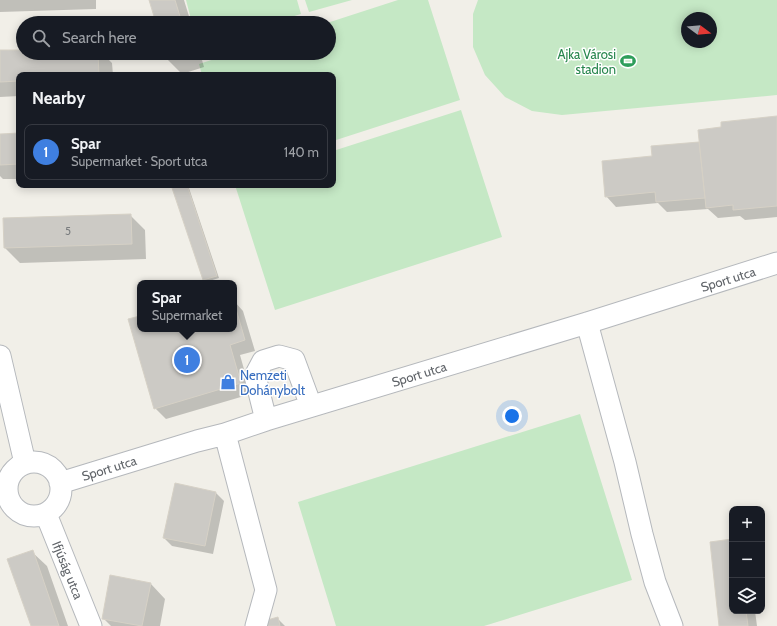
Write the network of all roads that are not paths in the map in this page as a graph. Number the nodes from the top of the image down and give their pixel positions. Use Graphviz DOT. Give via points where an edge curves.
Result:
graph roads {
  1 [pos="777,263"];
  2 [pos="587,323"];
  3 [pos="0,356"];
  4 [pos="312,406"];
  5 [pos="266,420"];
  6 [pos="225,434"];
  7 [pos="25,463"];
  8 [pos="60,483"];
  9 [pos="4,501"];
  10 [pos="46,514"];
  11 [pos="91,626"];
  12 [pos="256,626"];
  13 [pos="672,626"];
  1 -- 2 [label="street, Sport utca"];
  2 -- 4 [label="street, Sport utca"];
  2 -- 13 [label="street" via="655,582"];
  3 -- 7 [label="street"];
  4 -- 5 [label="street, Sport utca"];
  4 -- 5 [label="street" via="294,360 278,356 263,361 255,376"];
  5 -- 6 [label="street, Sport utca"];
  6 -- 8 [label="street, Sport utca"];
  6 -- 12 [label="street" via="266,590"];
  7 -- 8 [label="street" via="47,465 56,473"];
  7 -- 9 [label="street" via="10,475"];
  8 -- 10 [label="street" via="58,501"];
  9 -- 10 [label="street" via="24,515"];
  10 -- 11 [label="street, Ifjúság utca"];
}
